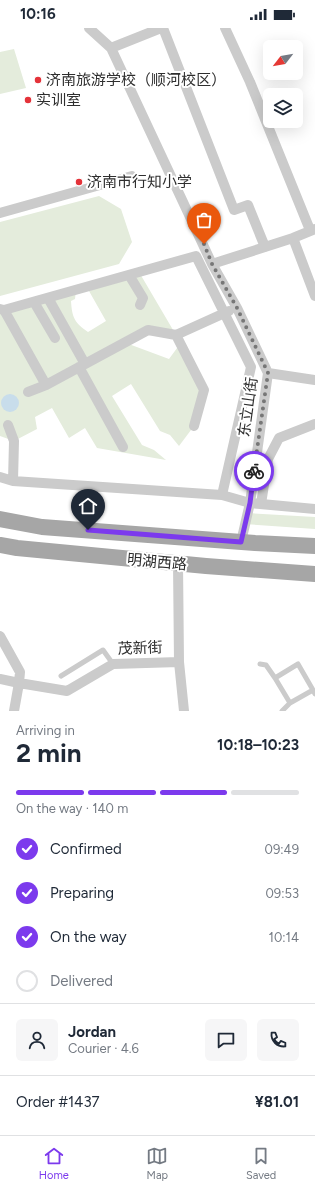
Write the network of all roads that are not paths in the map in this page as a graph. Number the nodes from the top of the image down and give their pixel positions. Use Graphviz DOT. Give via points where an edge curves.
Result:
graph roads {
  1 [pos="89,28"];
  2 [pos="160,28"];
  3 [pos="225,28"];
  4 [pos="111,48"];
  5 [pos="132,176"];
  6 [pos="0,213"];
  7 [pos="313,230"];
  8 [pos="293,238"];
  9 [pos="265,247"];
  10 [pos="212,264"];
  11 [pos="129,275"];
  12 [pos="315,296"];
  13 [pos="48,298"];
  14 [pos="34,302"];
  15 [pos="140,305"];
  16 [pos="237,308"];
  17 [pos="2,309"];
  18 [pos="224,313"];
  19 [pos="176,335"];
  20 [pos="55,338"];
  21 [pos="82,366"];
  22 [pos="268,373"];
  23 [pos="315,380"];
  24 [pos="46,384"];
  25 [pos="28,392"];
  26 [pos="315,424"];
  27 [pos="8,425"];
  28 [pos="194,426"];
  29 [pos="123,447"];
  30 [pos="0,477"];
  31 [pos="13,481"];
  32 [pos="222,495"];
  33 [pos="250,503"];
  34 [pos="261,504"];
  35 [pos="315,509"];
  36 [pos="0,520"];
  37 [pos="241,542"];
  38 [pos="0,545"];
  39 [pos="315,546"];
  40 [pos="178,564"];
  41 [pos="315,574"];
  42 [pos="0,636"];
  43 [pos="179,662"];
  44 [pos="113,664"];
  45 [pos="260,664"];
  46 [pos="61,676"];
  47 [pos="275,678"];
  48 [pos="0,679"];
  49 [pos="19,683"];
  50 [pos="314,692"];
  51 [pos="290,703"];
  52 [pos="14,711"];
  53 [pos="184,711"];
  54 [pos="282,711"];
  1 -- 4 [label="street"];
  2 -- 4 [label="street"];
  2 -- 9 [label="street" via="234,210 248,205"];
  3 -- 7 [label="street"];
  4 -- 10 [label="street, 东立山街"];
  5 -- 6 [label="street"];
  7 -- 8 [label="street"];
  8 -- 9 [label="street"];
  8 -- 12 [label="street"];
  9 -- 10 [label="street"];
  10 -- 16 [label="street, 东立山街"];
  11 -- 13 [label="street"];
  11 -- 15 [label="street" via="143,298"];
  11 -- 18 [label="street" via="196,256"];
  13 -- 14 [label="street"];
  13 -- 21 [label="street"];
  14 -- 17 [label="street"];
  14 -- 20 [label="street"];
  16 -- 18 [label="street"];
  16 -- 22 [label="street, 东立山街"];
  17 -- 24 [label="street"];
  18 -- 19 [label="street"];
  18 -- 32 [label="street" via="251,367"];
  19 -- 21 [label="street" via="148,330"];
  19 -- 28 [label="street" via="204,390"];
  21 -- 24 [label="street"];
  21 -- 29 [label="street"];
  22 -- 23 [label="street"];
  22 -- 33 [label="street, 东立山街"];
  24 -- 25 [label="street"];
  26 -- 34 [label="street" via="279,438 268,459"];
  27 -- 31 [label="street" via="14,441"];
  30 -- 31 [label="street"];
  31 -- 32 [label="street"];
  32 -- 33 [label="street"];
  33 -- 34 [label="street"];
  33 -- 37 [label="street, 东立山街"];
  34 -- 35 [label="street"];
  36 -- 37 [label="main road, 明湖西路" via="42,527"];
  37 -- 39 [label="main road, 明湖西路"];
  38 -- 40 [label="main road, 明湖西路"];
  40 -- 41 [label="main road, 明湖西路"];
  40 -- 43 [label="street"];
  42 -- 49 [label="street" via="20,672"];
  43 -- 44 [label="street, 茂新街"];
  43 -- 53 [label="street, 茂新街"];
  44 -- 46 [label="lane" via="103,650"];
  44 -- 49 [label="street, 茂新街" via="67,691"];
  45 -- 47 [label="lane" via="266,665"];
  47 -- 50 [label="lane" via="298,664"];
  47 -- 51 [label="lane"];
  48 -- 49 [label="street, 茂新街"];
  49 -- 52 [label="street"];
  50 -- 51 [label="lane"];
  51 -- 54 [label="lane"];
}
